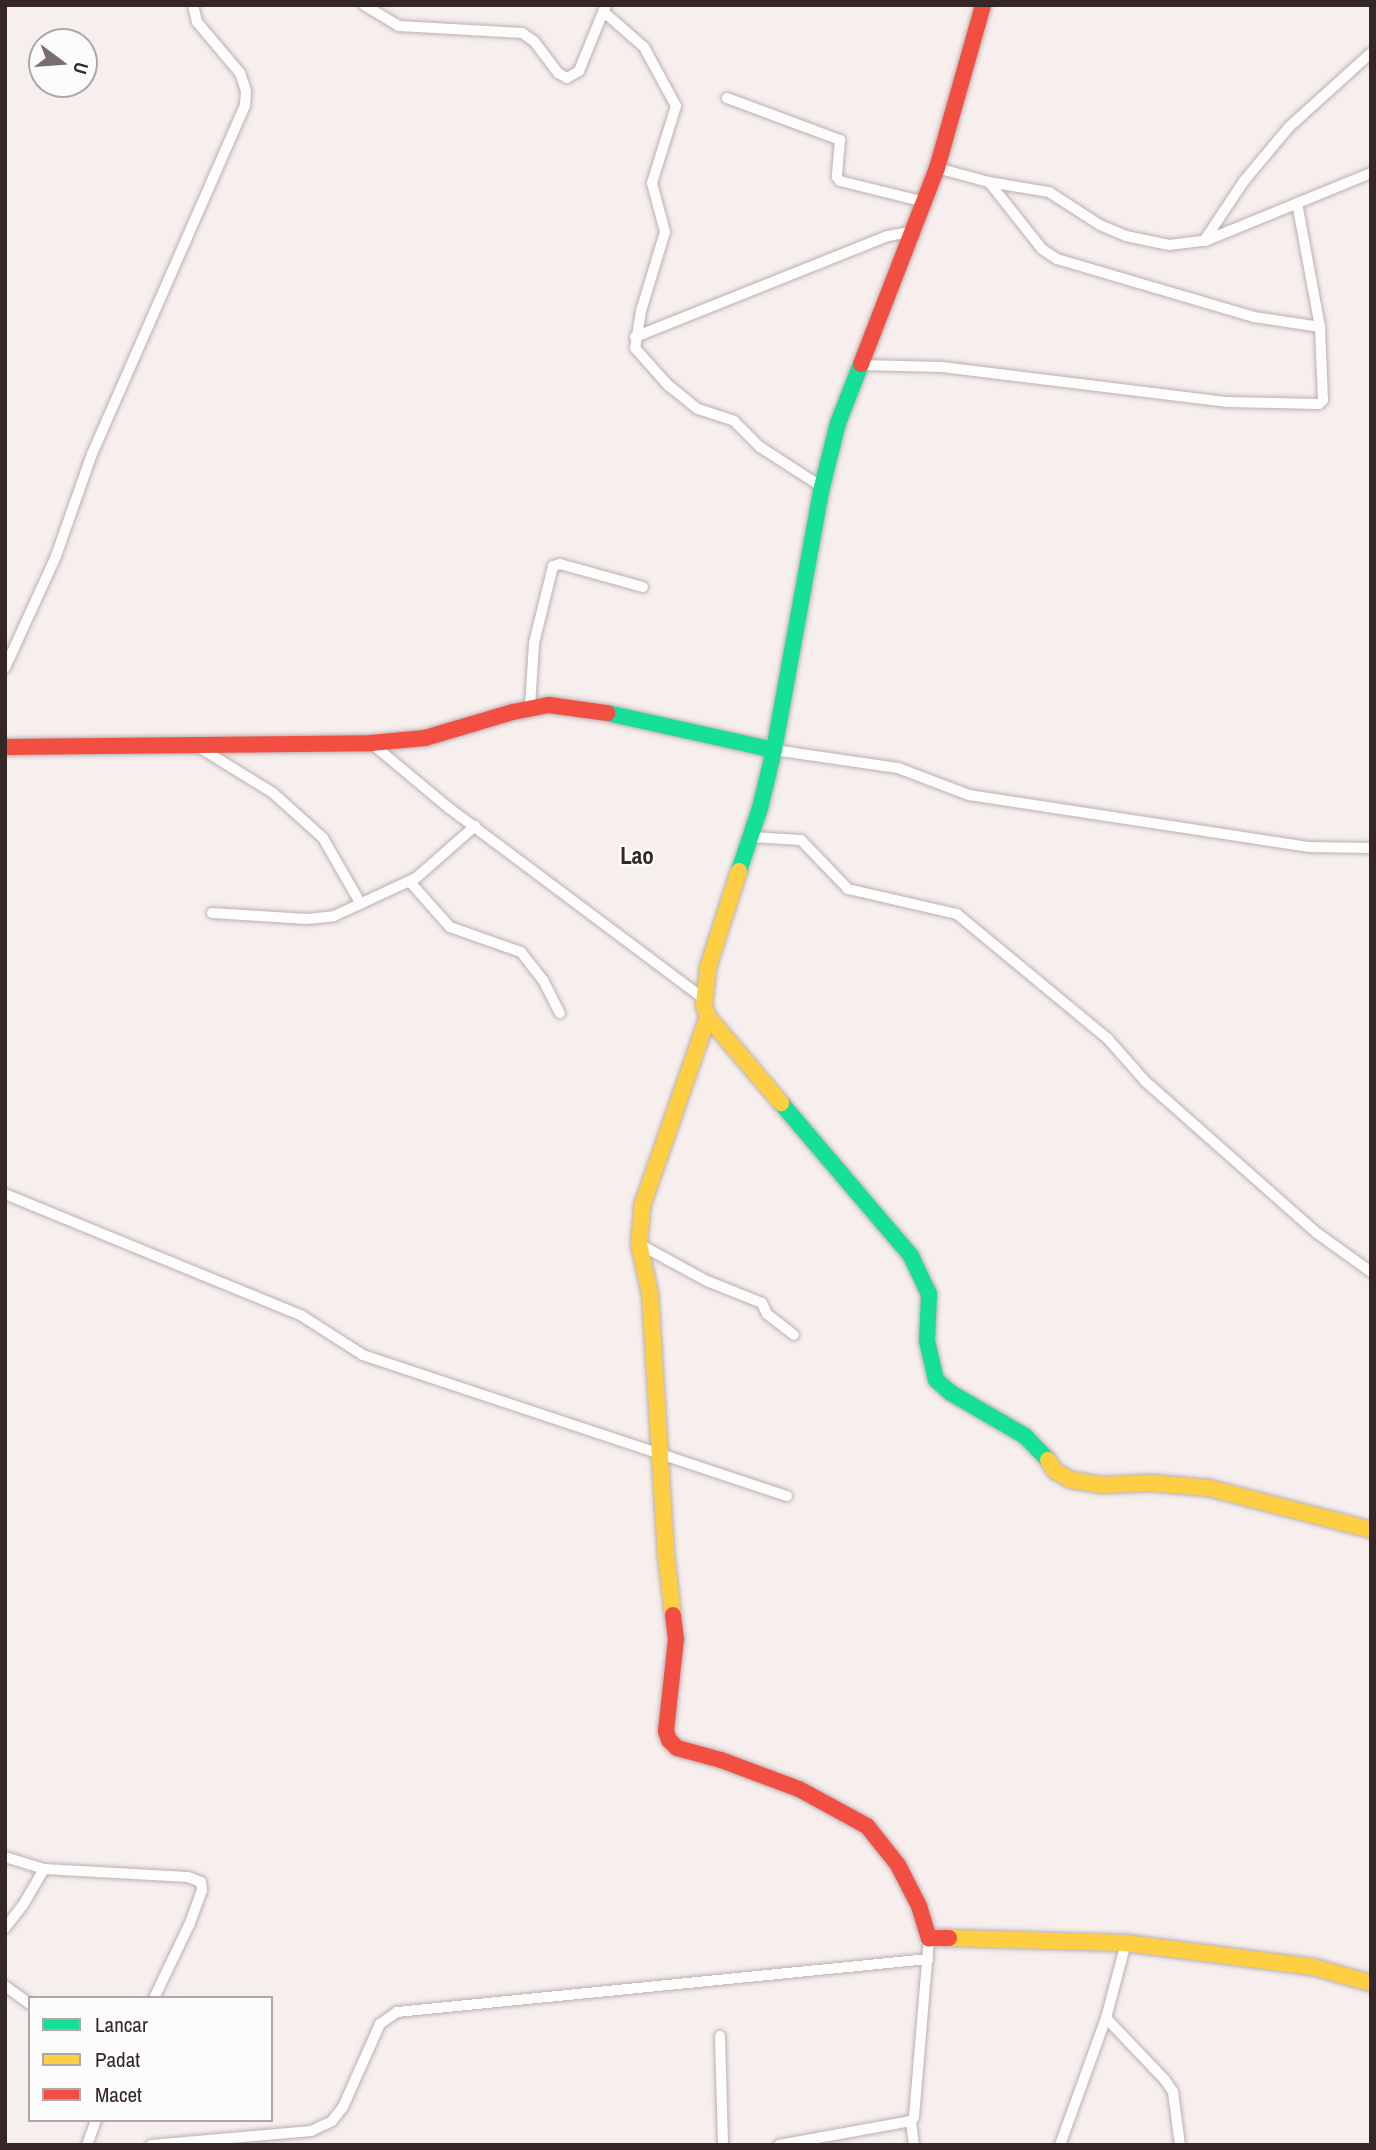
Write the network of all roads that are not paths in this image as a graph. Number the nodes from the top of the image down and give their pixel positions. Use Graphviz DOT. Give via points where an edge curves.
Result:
graph roads {
  1 [pos="193,5"];
  2 [pos="364,5"];
  3 [pos="983,5"];
  4 [pos="606,9"];
  5 [pos="1371,53"];
  6 [pos="727,98"];
  7 [pos="937,168"];
  8 [pos="1371,173"];
  9 [pos="989,182"];
  10 [pos="925,202"];
  11 [pos="1297,203"];
  12 [pos="914,230"];
  13 [pos="1205,241"];
  14 [pos="1320,327"];
  15 [pos="635,337"];
  16 [pos="861,365"];
  17 [pos="822,486"];
  18 [pos="643,587"];
  19 [pos="5,668"];
  20 [pos="530,708"];
  21 [pos="371,743"];
  22 [pos="194,745"];
  23 [pos="5,747"];
  24 [pos="774,750"];
  25 [pos="475,826"];
  26 [pos="751,837"];
  27 [pos="1371,848"];
  28 [pos="410,882"];
  29 [pos="361,904"];
  30 [pos="212,913"];
  31 [pos="703,998"];
  32 [pos="560,1013"];
  33 [pos="708,1017"];
  34 [pos="5,1194"];
  35 [pos="639,1244"];
  36 [pos="1371,1272"];
  37 [pos="794,1335"];
  38 [pos="661,1453"];
  39 [pos="788,1496"];
  40 [pos="1371,1530"];
  41 [pos="5,1857"];
  42 [pos="44,1869"];
  43 [pos="5,1928"];
  44 [pos="929,1938"];
  45 [pos="1126,1943"];
  46 [pos="928,1959"];
  47 [pos="1371,1983"];
  48 [pos="5,1986"];
  49 [pos="155,1996"];
  50 [pos="28,2003"];
  51 [pos="1106,2018"];
  52 [pos="720,2036"];
  53 [pos="911,2121"];
  54 [pos="95,2122"];
  55 [pos="87,2145"];
  56 [pos="151,2145"];
  57 [pos="723,2145"];
  58 [pos="779,2145"];
  59 [pos="914,2145"];
  60 [pos="1060,2145"];
  61 [pos="1180,2145"];
  1 -- 19 [label="street" via="197,22 240,73 245,105 92,454 55,556"];
  2 -- 4 [label="street" via="399,26 522,33 567,78 579,71"];
  3 -- 7 [label="street"];
  4 -- 15 [label="street" via="644,47 676,106 652,183 664,228 663,244"];
  5 -- 13 [label="street" via="1289,127 1244,181"];
  6 -- 10 [label="street" via="840,140 840,181"];
  7 -- 9 [label="street"];
  7 -- 10 [label="street"];
  8 -- 11 [label="street"];
  9 -- 13 [label="street" via="1049,192 1126,236 1169,245"];
  9 -- 14 [label="street" via="1042,249 1057,259 1254,317"];
  10 -- 12 [label="street"];
  11 -- 13 [label="street"];
  11 -- 14 [label="street"];
  12 -- 15 [label="street" via="888,236"];
  12 -- 16 [label="street"];
  14 -- 16 [label="street" via="1323,400 1314,405 1159,395 942,367"];
  15 -- 17 [label="street" via="641,355 698,409 734,421 760,447"];
  16 -- 17 [label="street" via="838,423"];
  17 -- 24 [label="street"];
  18 -- 20 [label="street" via="560,564 553,566 534,643"];
  20 -- 21 [label="street" via="425,738"];
  20 -- 24 [label="street" via="569,706 616,714"];
  21 -- 22 [label="street"];
  21 -- 25 [label="street"];
  22 -- 23 [label="street"];
  22 -- 29 [label="street" via="273,793 323,838"];
  24 -- 26 [label="street"];
  24 -- 27 [label="street" via="898,768 969,795 1308,847"];
  25 -- 28 [label="street"];
  25 -- 31 [label="street"];
  26 -- 31 [label="street" via="708,967"];
  26 -- 36 [label="street" via="801,840 848,889 957,914 1108,1039 1145,1081 1317,1233"];
  28 -- 29 [label="street"];
  28 -- 32 [label="street" via="450,928 521,952"];
  29 -- 30 [label="street" via="313,919"];
  31 -- 33 [label="street"];
  33 -- 35 [label="street" via="642,1206"];
  33 -- 40 [label="street" via="911,1256 929,1294 930,1362 936,1380 950,1393 1025,1436 1055,1471 1071,1480 1209,1488"];
  34 -- 38 [label="street" via="302,1316 363,1355"];
  35 -- 37 [label="street" via="707,1281 762,1303 767,1314"];
  35 -- 38 [label="street" via="650,1294"];
  38 -- 39 [label="street"];
  38 -- 44 [label="street" via="676,1639 666,1731 669,1740 677,1748 799,1789 867,1826 898,1865"];
  41 -- 42 [label="street"];
  42 -- 43 [label="street"];
  42 -- 49 [label="street" via="188,1877 201,1882 189,1925"];
  44 -- 45 [label="street"];
  44 -- 46 [label="street"];
  45 -- 47 [label="street" via="1312,1967"];
  45 -- 51 [label="street"];
  46 -- 53 [label="street" via="916,2114"];
  46 -- 56 [label="street" via="397,2012 380,2024 343,2107 332,2121 311,2132"];
  48 -- 50 [label="street"];
  51 -- 60 [label="street"];
  51 -- 61 [label="street" via="1172,2092"];
  52 -- 57 [label="street"];
  53 -- 58 [label="street"];
  53 -- 59 [label="street"];
  54 -- 55 [label="street"];
}
